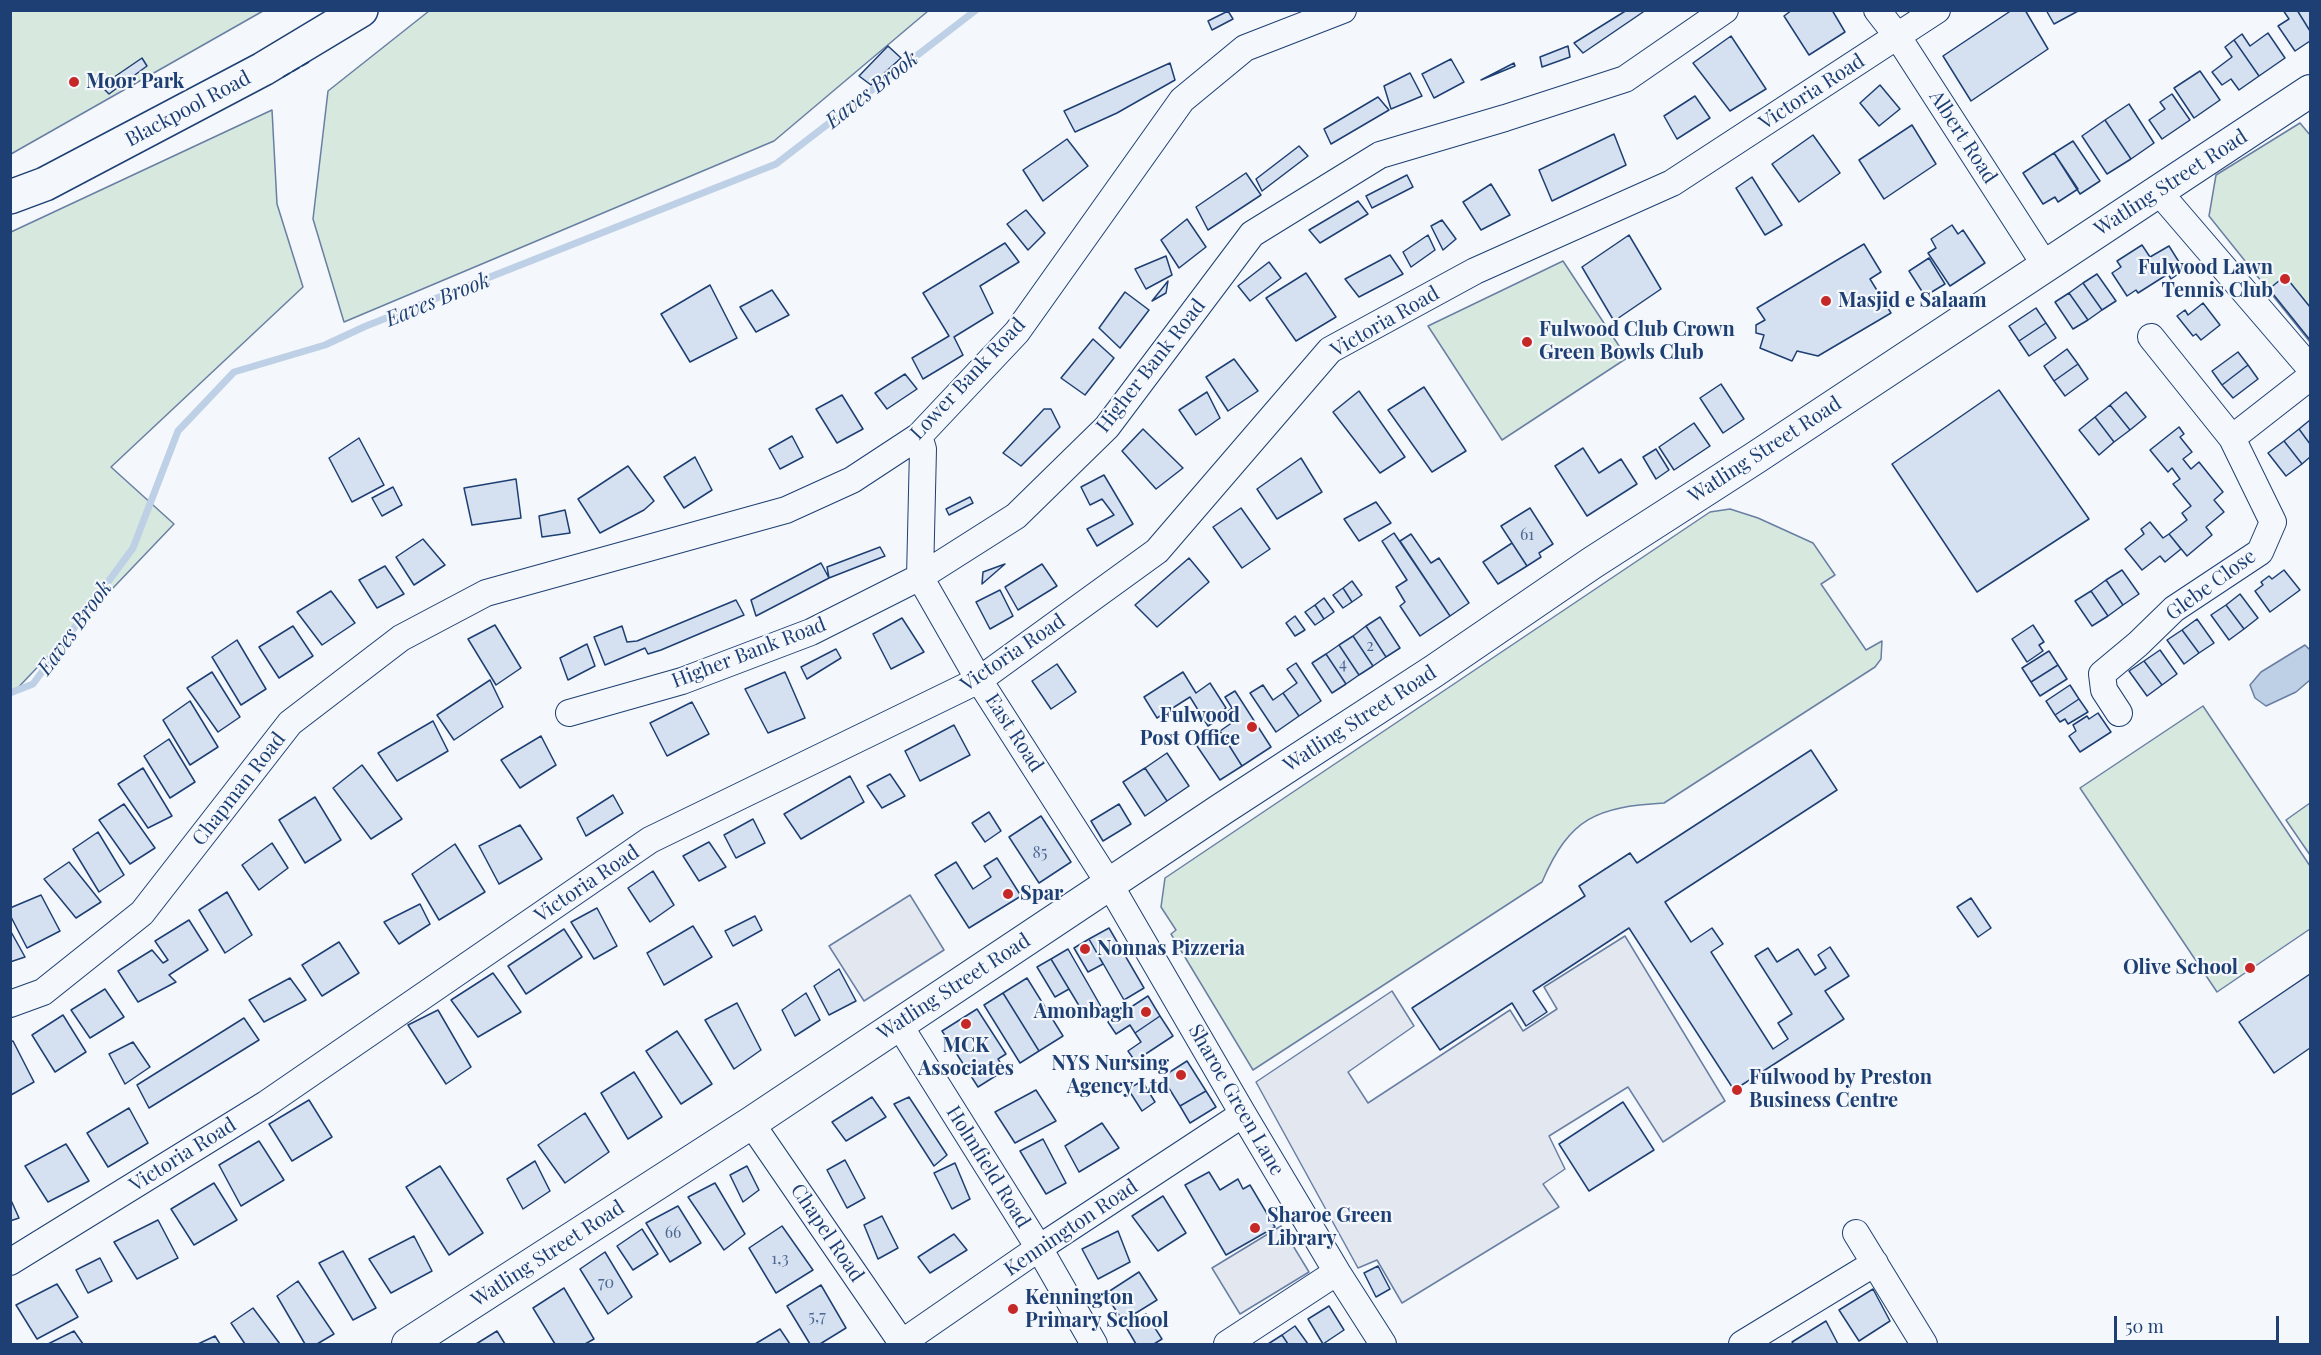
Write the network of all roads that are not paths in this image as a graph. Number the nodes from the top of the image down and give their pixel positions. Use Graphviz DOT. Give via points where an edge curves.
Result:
graph roads {
  1 [pos="361,10"];
  2 [pos="1343,10"];
  3 [pos="1725,10"];
  4 [pos="1877,10"];
  5 [pos="1937,10"];
  6 [pos="1898,37"];
  7 [pos="2310,91"];
  8 [pos="2158,191"];
  9 [pos="10,196"];
  10 [pos="2045,265"];
  11 [pos="2151,337"];
  12 [pos="2310,368"];
  13 [pos="2310,377"];
  14 [pos="919,436"];
  15 [pos="2232,438"];
  16 [pos="921,577"];
  17 [pos="486,593"];
  18 [pos="980,680"];
  19 [pos="569,713"];
  20 [pos="2119,713"];
  21 [pos="1110,885"];
  22 [pos="10,1004"];
  23 [pos="898,1023"];
  24 [pos="1243,1114"];
  25 [pos="751,1122"];
  26 [pos="1856,1233"];
  27 [pos="1039,1248"];
  28 [pos="10,1262"];
  29 [pos="1875,1263"];
  30 [pos="1337,1272"];
  31 [pos="408,1344"];
  32 [pos="901,1344"];
  33 [pos="1094,1344"];
  34 [pos="1227,1344"];
  35 [pos="1383,1344"];
  36 [pos="1743,1344"];
  37 [pos="1924,1344"];
  1 -- 9 [label="highway, Blackpool Road" via="263,69 45,184"];
  2 -- 14 [label="street, Lower Bank Road" via="1245,48 1182,100 1017,332"];
  3 -- 16 [label="street, Higher Bank Road" via="1625,79 1380,155 1252,234 1107,427 1016,516"];
  4 -- 6 [label="street, Albert Road"];
  5 -- 6 [label="street, Victoria Road"];
  6 -- 10 [label="street, Albert Road"];
  6 -- 18 [label="street, Victoria Road" via="1672,183 1475,271 1330,350 1157,551"];
  7 -- 8 [label="main road, Watling Street Road"];
  8 -- 10 [label="main road, Watling Street Road"];
  8 -- 12 [label="street"];
  10 -- 21 [label="main road, Watling Street Road"];
  11 -- 15 [label="street"];
  13 -- 15 [label="street"];
  14 -- 16 [label="street" via="923,449"];
  14 -- 17 [label="street, Lower Bank Road" via="852,480 786,510"];
  15 -- 20 [label="street, Glebe Close" via="2273,522 2260,552 2174,609 2102,674 2104,690"];
  16 -- 18 [label="street, East Road"];
  16 -- 19 [label="street, Higher Bank Road" via="811,632 682,681"];
  17 -- 22 [label="street, Chapman Road" via="401,638 290,723 142,914 43,992"];
  18 -- 21 [label="street, East Road"];
  18 -- 28 [label="street, Victoria Road" via="650,840 266,1104"];
  21 -- 23 [label="main road, Watling Street Road"];
  21 -- 24 [label="street, Sharoe Green Lane"];
  23 -- 25 [label="main road, Watling Street Road"];
  23 -- 27 [label="street, Holmfield Road"];
  24 -- 27 [label="street, Kennington Road"];
  24 -- 30 [label="street, Sharoe Green Lane"];
  25 -- 31 [label="main road, Watling Street Road"];
  25 -- 32 [label="street, Chapel Road"];
  26 -- 29 [label="street"];
  27 -- 32 [label="street, Kennington Road"];
  27 -- 33 [label="street, Holmfield Road"];
  29 -- 36 [label="street"];
  29 -- 37 [label="street"];
  30 -- 34 [label="street"];
  30 -- 35 [label="street, Sharoe Green Lane"];
}
